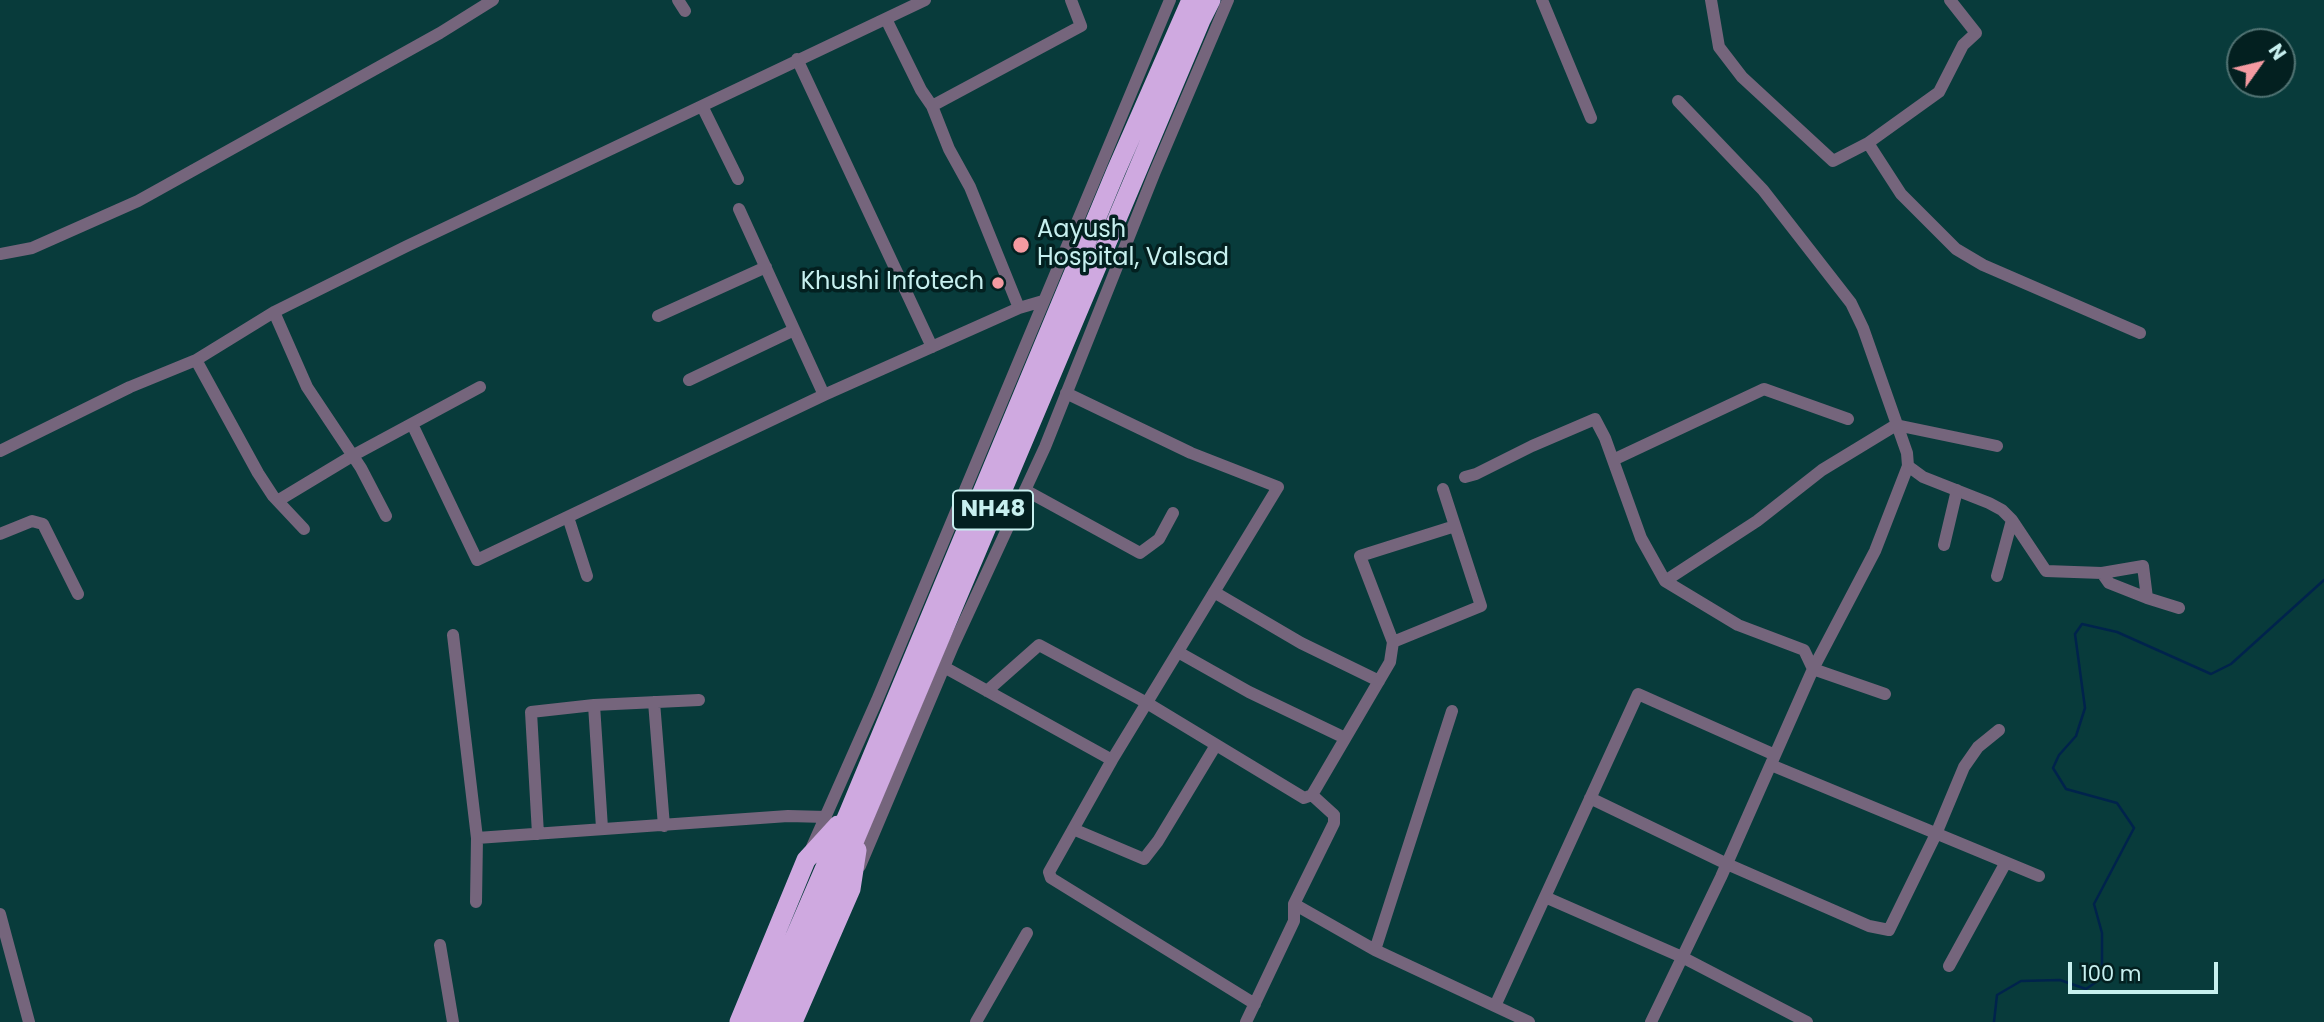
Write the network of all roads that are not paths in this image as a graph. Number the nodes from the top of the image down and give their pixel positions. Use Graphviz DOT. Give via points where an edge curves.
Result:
graph roads {
  1 [pos="493,0"];
  2 [pos="925,0"];
  3 [pos="1071,0"];
  4 [pos="1170,0"];
  5 [pos="1191,0"];
  6 [pos="1211,0"];
  7 [pos="1228,0"];
  8 [pos="1542,0"];
  9 [pos="1711,0"];
  10 [pos="1950,0"];
  11 [pos="886,19"];
  12 [pos="797,59"];
  13 [pos="1678,101"];
  14 [pos="702,106"];
  15 [pos="932,106"];
  16 [pos="1591,118"];
  17 [pos="1868,143"];
  18 [pos="738,179"];
  19 [pos="739,209"];
  20 [pos="0,254"];
  21 [pos="766,267"];
  22 [pos="1043,301"];
  23 [pos="1019,308"];
  24 [pos="274,312"];
  25 [pos="658,316"];
  26 [pos="794,330"];
  27 [pos="2140,333"];
  28 [pos="932,347"];
  29 [pos="196,360"];
  30 [pos="689,380"];
  31 [pos="480,387"];
  32 [pos="1066,393"];
  33 [pos="824,395"];
  34 [pos="1848,419"];
  35 [pos="412,424"];
  36 [pos="1896,425"];
  37 [pos="1997,446"];
  38 [pos="0,451"];
  39 [pos="352,456"];
  40 [pos="1613,460"];
  41 [pos="1908,466"];
  42 [pos="1465,477"];
  43 [pos="1443,489"];
  44 [pos="1025,490"];
  45 [pos="1957,490"];
  46 [pos="279,500"];
  47 [pos="997,501"];
  48 [pos="1016,510"];
  49 [pos="1173,513"];
  50 [pos="386,516"];
  51 [pos="568,517"];
  52 [pos="2012,520"];
  53 [pos="1455,526"];
  54 [pos="304,529"];
  55 [pos="0,534"];
  56 [pos="1944,545"];
  57 [pos="2102,573"];
  58 [pos="587,576"];
  59 [pos="1997,576"];
  60 [pos="1665,581"];
  61 [pos="1214,592"];
  62 [pos="78,594"];
  63 [pos="2147,598"];
  64 [pos="2179,608"];
  65 [pos="453,635"];
  66 [pos="1393,642"];
  67 [pos="1178,652"];
  68 [pos="944,667"];
  69 [pos="1813,669"];
  70 [pos="1379,681"];
  71 [pos="987,691"];
  72 [pos="1885,694"];
  73 [pos="699,700"];
  74 [pos="654,702"];
  75 [pos="1147,704"];
  76 [pos="594,705"];
  77 [pos="1452,712"];
  78 [pos="1999,730"];
  79 [pos="1345,738"];
  80 [pos="1216,745"];
  81 [pos="1112,760"];
  82 [pos="1773,760"];
  83 [pos="1312,795"];
  84 [pos="1590,799"];
  85 [pos="855,816"];
  86 [pos="825,817"];
  87 [pos="664,826"];
  88 [pos="602,828"];
  89 [pos="1073,829"];
  90 [pos="538,834"];
  91 [pos="1936,834"];
  92 [pos="477,838"];
  93 [pos="806,860"];
  94 [pos="2006,863"];
  95 [pos="1727,864"];
  96 [pos="2039,876"];
  97 [pos="851,889"];
  98 [pos="1545,897"];
  99 [pos="476,902"];
  100 [pos="1294,904"];
  101 [pos="0,914"];
  102 [pos="1027,933"];
  103 [pos="440,945"];
  104 [pos="1375,950"];
  105 [pos="1682,957"];
  106 [pos="1949,966"];
  107 [pos="1255,1004"];
  108 [pos="1495,1006"];
  109 [pos="29,1022"];
  110 [pos="453,1022"];
  111 [pos="739,1022"];
  112 [pos="758,1022"];
  113 [pos="778,1022"];
  114 [pos="793,1022"];
  115 [pos="976,1022"];
  116 [pos="1246,1022"];
  117 [pos="1529,1022"];
  118 [pos="1651,1022"];
  119 [pos="1807,1022"];
  1 -- 20 [label="street" via="234,149 98,219 32,248"];
  2 -- 11 [label="street"];
  3 -- 15 [label="street" via="1082,26"];
  4 -- 22 [label="street"];
  5 -- 85 [label="highway, NH48" via="1116,171"];
  6 -- 47 [label="highway, NH48"];
  7 -- 32 [label="street"];
  8 -- 16 [label="street"];
  9 -- 17 [label="street" via="1720,47 1741,77 1833,161"];
  10 -- 17 [label="street" via="1976,33 1963,45 1939,92"];
  11 -- 12 [label="street"];
  11 -- 15 [label="street"];
  12 -- 14 [label="street"];
  12 -- 28 [label="street"];
  13 -- 36 [label="street" via="1763,190 1851,303"];
  14 -- 18 [label="street"];
  14 -- 24 [label="street"];
  15 -- 23 [label="street"];
  17 -- 27 [label="street" via="1901,194 1956,249"];
  19 -- 21 [label="street"];
  21 -- 25 [label="street"];
  21 -- 26 [label="street"];
  22 -- 23 [label="street"];
  22 -- 86 [label="street"];
  23 -- 28 [label="street"];
  24 -- 29 [label="street"];
  24 -- 39 [label="street" via="307,387"];
  26 -- 30 [label="street"];
  26 -- 33 [label="street"];
  28 -- 33 [label="street"];
  29 -- 38 [label="street"];
  29 -- 46 [label="street" via="258,473"];
  31 -- 35 [label="street"];
  32 -- 44 [label="street"];
  32 -- 61 [label="street" via="1191,453 1278,487"];
  33 -- 51 [label="street"];
  34 -- 40 [label="street" via="1764,389"];
  35 -- 39 [label="street"];
  35 -- 51 [label="street" via="477,560"];
  36 -- 37 [label="street"];
  36 -- 41 [label="street"];
  36 -- 60 [label="street" via="1822,470 1757,521"];
  39 -- 46 [label="street"];
  39 -- 50 [label="street"];
  40 -- 42 [label="street" via="1595,419"];
  40 -- 60 [label="street" via="1641,538"];
  41 -- 45 [label="street"];
  41 -- 69 [label="street" via="1875,551"];
  43 -- 53 [label="street"];
  44 -- 48 [label="street"];
  44 -- 49 [label="street" via="1140,553 1158,539"];
  45 -- 52 [label="street" via="2002,510"];
  45 -- 56 [label="street"];
  46 -- 54 [label="street"];
  47 -- 48 [label="street"];
  47 -- 85 [label="highway, NH48"];
  48 -- 68 [label="street"];
  51 -- 58 [label="street"];
  52 -- 57 [label="street" via="2046,570"];
  52 -- 59 [label="street"];
  53 -- 66 [label="street" via="1481,606"];
  53 -- 66 [label="street" via="1360,556"];
  55 -- 62 [label="street" via="32,521 43,524"];
  57 -- 63 [label="street" via="2109,583"];
  57 -- 63 [label="street" via="2143,566"];
  60 -- 69 [label="street" via="1738,625 1804,650"];
  61 -- 67 [label="street"];
  61 -- 70 [label="street" via="1301,643"];
  63 -- 64 [label="street"];
  65 -- 92 [label="street"];
  66 -- 70 [label="street" via="1390,662"];
  67 -- 75 [label="street"];
  67 -- 79 [label="street"];
  68 -- 71 [label="street"];
  68 -- 97 [label="street"];
  69 -- 72 [label="street"];
  69 -- 82 [label="street"];
  70 -- 79 [label="street"];
  71 -- 75 [label="street" via="1039,645"];
  71 -- 81 [label="street"];
  73 -- 74 [label="street"];
  74 -- 76 [label="street"];
  74 -- 87 [label="street"];
  75 -- 80 [label="street"];
  75 -- 81 [label="street"];
  76 -- 88 [label="street"];
  76 -- 90 [label="street" via="531,712"];
  77 -- 104 [label="street"];
  78 -- 91 [label="street" via="1978,747 1964,767"];
  79 -- 83 [label="street"];
  80 -- 83 [label="street" via="1304,798"];
  80 -- 89 [label="street" via="1144,859"];
  81 -- 89 [label="street"];
  82 -- 84 [label="street" via="1638,694"];
  82 -- 91 [label="street"];
  82 -- 95 [label="street"];
  83 -- 100 [label="street" via="1334,815 1334,823"];
  84 -- 95 [label="street"];
  84 -- 98 [label="street"];
  85 -- 93 [label="highway"];
  85 -- 97 [label="highway"];
  85 -- 112 [label="highway, NH48"];
  85 -- 113 [label="highway, NH48"];
  86 -- 87 [label="street"];
  86 -- 93 [label="street"];
  87 -- 88 [label="street"];
  88 -- 90 [label="street"];
  89 -- 107 [label="street" via="1049,872 1051,878"];
  90 -- 92 [label="street"];
  91 -- 94 [label="street"];
  91 -- 95 [label="street" via="1889,930 1869,926"];
  92 -- 99 [label="street"];
  93 -- 111 [label="highway"];
  94 -- 96 [label="street"];
  94 -- 106 [label="street"];
  95 -- 105 [label="street"];
  97 -- 114 [label="highway"];
  98 -- 105 [label="street"];
  98 -- 108 [label="street"];
  100 -- 104 [label="street"];
  100 -- 107 [label="street" via="1294,920"];
  101 -- 109 [label="street"];
  102 -- 115 [label="street"];
  103 -- 110 [label="street"];
  104 -- 108 [label="street"];
  105 -- 118 [label="street"];
  105 -- 119 [label="street"];
  107 -- 116 [label="street"];
  108 -- 117 [label="street"];
}
